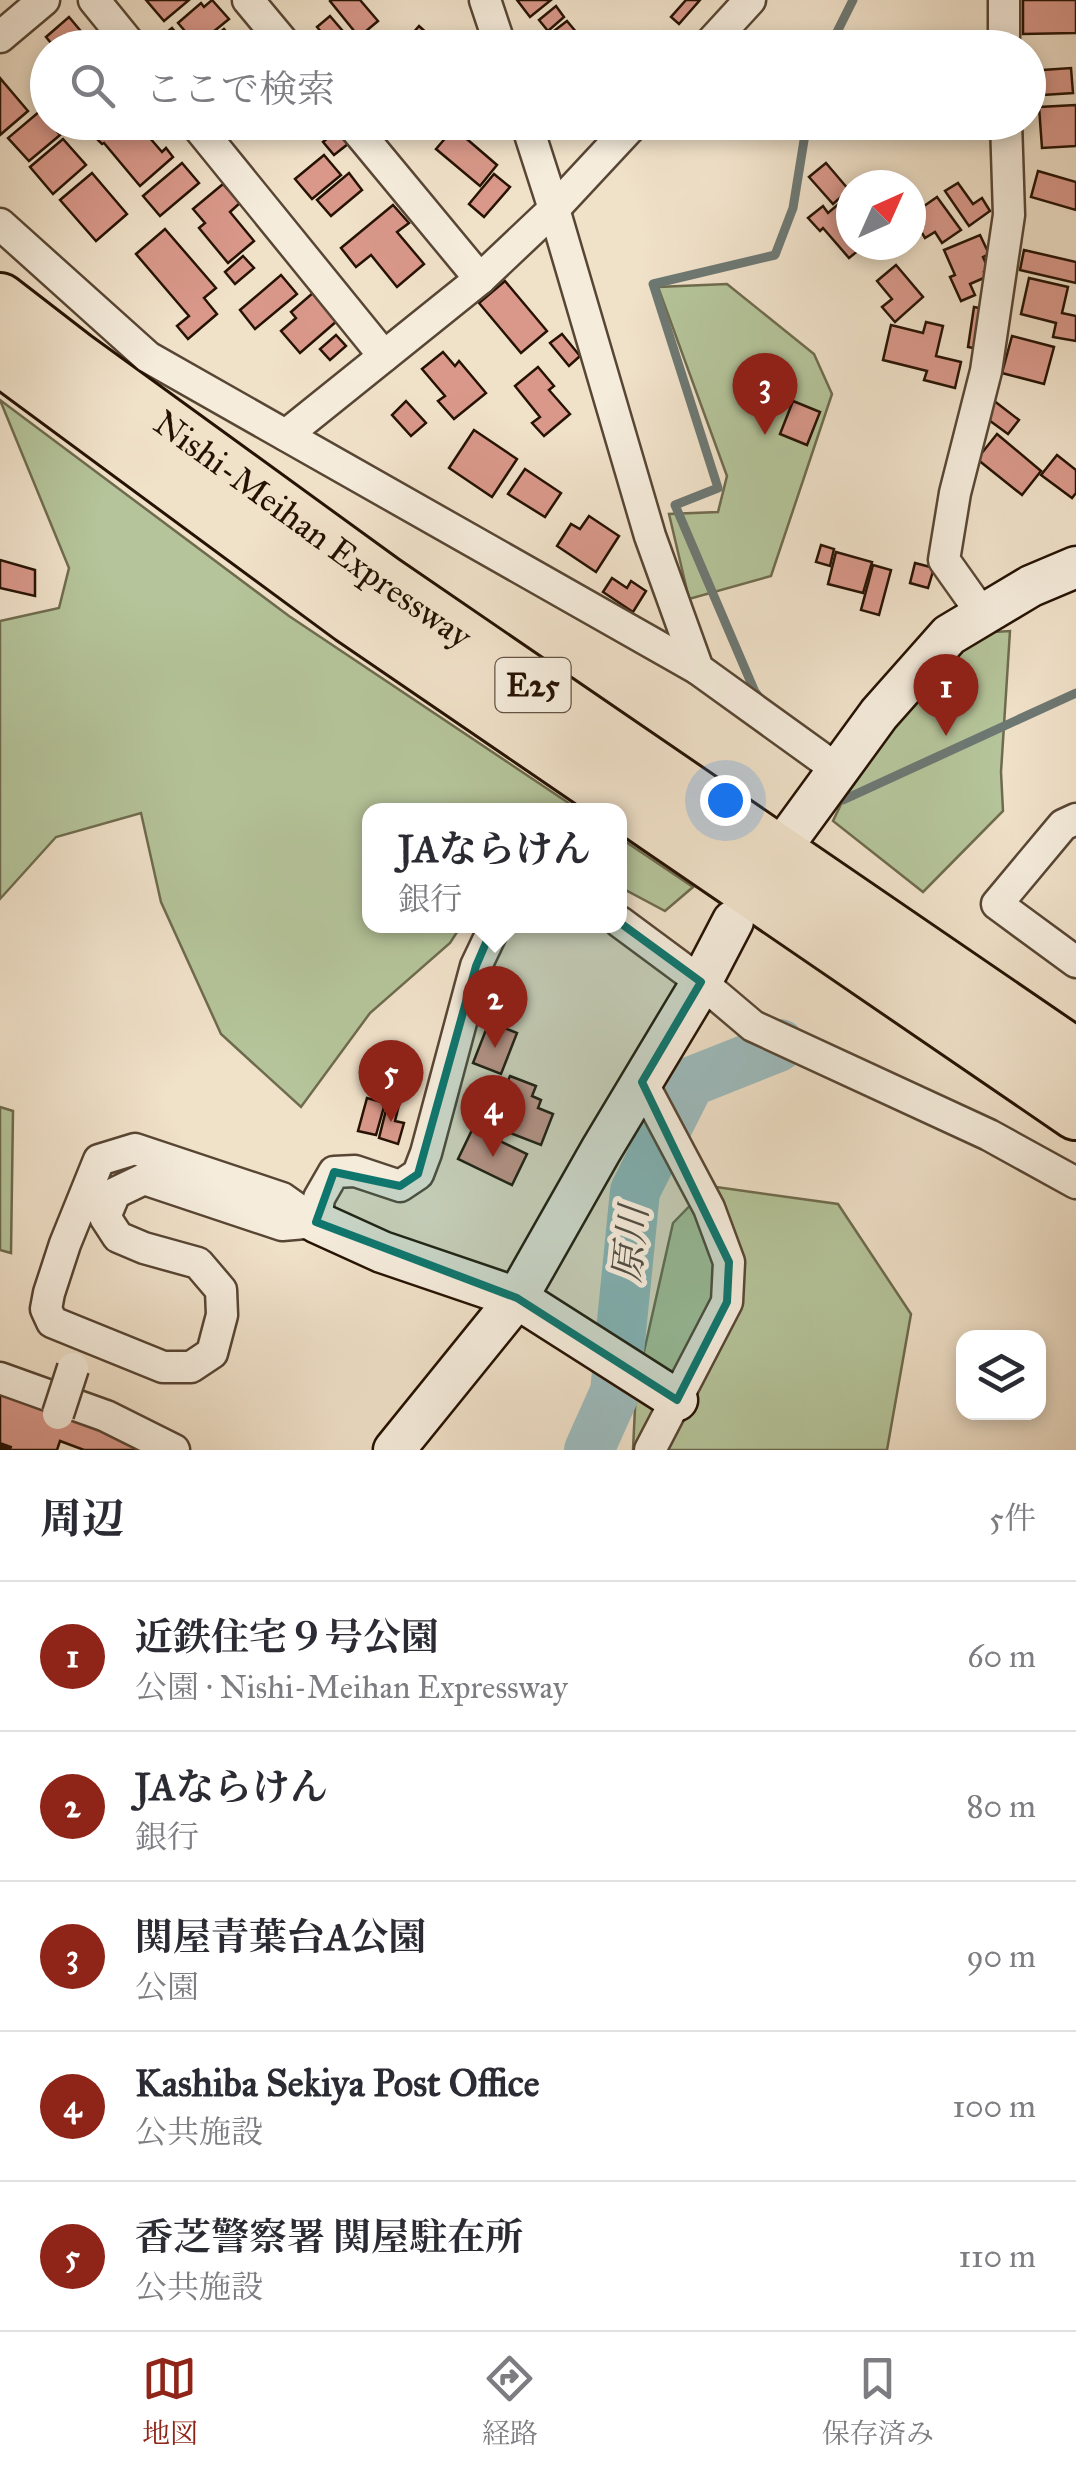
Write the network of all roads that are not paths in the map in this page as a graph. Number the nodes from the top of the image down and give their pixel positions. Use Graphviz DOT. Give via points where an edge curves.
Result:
graph roads {
  1 [pos="44,0"];
  2 [pos="94,0"];
  3 [pos="248,0"];
  4 [pos="486,0"];
  5 [pos="750,0"];
  6 [pos="1004,0"];
  7 [pos="118,30"];
  8 [pos="273,30"];
  9 [pos="495,30"];
  10 [pos="722,30"];
  11 [pos="1004,30"];
  12 [pos="0,37"];
  13 [pos="209,140"];
  14 [pos="365,140"];
  15 [pos="532,140"];
  16 [pos="618,140"];
  17 [pos="1007,140"];
  18 [pos="554,209"];
  19 [pos="0,224"];
  20 [pos="480,279"];
  21 [pos="0,300"];
  22 [pos="384,356"];
  23 [pos="0,358"];
  24 [pos="286,436"];
  25 [pos="1076,567"];
  26 [pos="983,614"];
  27 [pos="698,669"];
  28 [pos="838,770"];
  29 [pos="623,803"];
  30 [pos="627,806"];
  31 [pos="1076,819"];
  32 [pos="787,840"];
  33 [pos="733,921"];
  34 [pos="627,927"];
  35 [pos="492,933"];
  36 [pos="1076,962"];
  37 [pos="700,982"];
  38 [pos="1076,1056"];
  39 [pos="642,1082"];
  40 [pos="1076,1113"];
  41 [pos="1076,1183"];
  42 [pos="316,1222"];
  43 [pos="517,1298"];
  44 [pos="73,1368"];
  45 [pos="0,1378"];
  46 [pos="677,1400"];
  47 [pos="58,1414"];
  48 [pos="174,1450"];
  49 [pos="394,1450"];
  50 [pos="650,1450"];
  1 -- 12 [label="street"];
  2 -- 7 [label="street"];
  3 -- 8 [label="street"];
  4 -- 9 [label="street"];
  5 -- 10 [label="street"];
  6 -- 11 [label="street"];
  13 -- 22 [label="street"];
  14 -- 20 [label="street"];
  15 -- 18 [label="street"];
  16 -- 18 [label="street"];
  17 -- 26 [label="street" via="1009,215 986,371 944,560"];
  18 -- 20 [label="street"];
  18 -- 27 [label="street" via="650,536"];
  19 -- 24 [label="street" via="148,357"];
  20 -- 22 [label="street"];
  21 -- 38 [label="highway, Nishi-Meihan Expressway / E25" via="385,582"];
  22 -- 24 [label="street"];
  23 -- 29 [label="highway, Nishi-Meihan Expressway / E25" via="351,617"];
  24 -- 27 [label="street"];
  25 -- 26 [label="street"];
  26 -- 28 [label="street" via="949,636"];
  27 -- 28 [label="street"];
  28 -- 32 [label="street"];
  30 -- 40 [label="highway, Nishi-Meihan Expressway / E25"];
  31 -- 36 [label="street" via="1063,825 997,904"];
  33 -- 37 [label="street"];
  34 -- 37 [label="street"];
  35 -- 42 [label="street" via="476,966 418,1174 400,1186 355,1171 334,1172"];
  37 -- 39 [label="street"];
  37 -- 41 [label="street" via="753,1026 989,1135"];
  39 -- 43 [label="street"];
  39 -- 46 [label="street" via="730,1262 727,1302"];
  42 -- 42 [label="street" via="282,1225 144,1178 115,1193 105,1217 118,1237 198,1263 221,1290 212,1353 191,1367 163,1367 52,1322 46,1309 99,1160 135,1149 282,1198"];
  42 -- 43 [label="street"];
  43 -- 46 [label="street"];
  43 -- 49 [label="street"];
  44 -- 47 [label="street, bridge"];
  45 -- 48 [label="street" via="106,1416"];
  46 -- 50 [label="street"];
}
